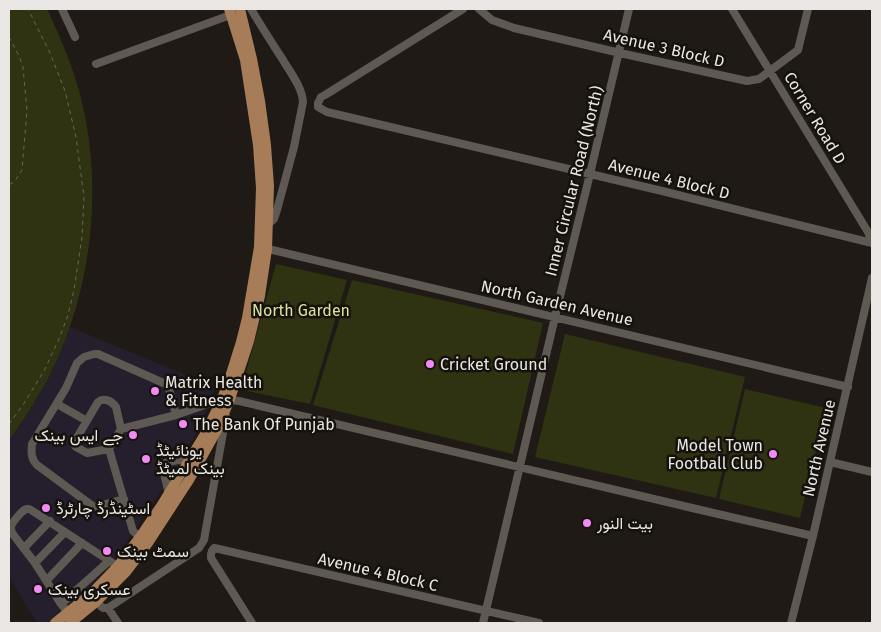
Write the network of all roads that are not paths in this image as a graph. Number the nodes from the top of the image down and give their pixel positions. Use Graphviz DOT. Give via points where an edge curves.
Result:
graph roads {
  1 [pos="62,9"];
  2 [pos="463,9"];
  3 [pos="479,9"];
  4 [pos="629,9"];
  5 [pos="732,9"];
  6 [pos="808,9"];
  7 [pos="240,10"];
  8 [pos="75,37"];
  9 [pos="620,53"];
  10 [pos="96,64"];
  11 [pos="770,71"];
  12 [pos="303,102"];
  13 [pos="318,103"];
  14 [pos="590,174"];
  15 [pos="269,221"];
  16 [pos="871,243"];
  17 [pos="263,248"];
  18 [pos="872,278"];
  19 [pos="554,317"];
  20 [pos="848,387"];
  21 [pos="226,399"];
  22 [pos="57,404"];
  23 [pos="176,415"];
  24 [pos="87,421"];
  25 [pos="121,429"];
  26 [pos="109,449"];
  27 [pos="191,458"];
  28 [pos="830,462"];
  29 [pos="520,467"];
  30 [pos="872,472"];
  31 [pos="169,494"];
  32 [pos="124,499"];
  33 [pos="50,521"];
  34 [pos="65,532"];
  35 [pos="813,536"];
  36 [pos="144,540"];
  37 [pos="82,543"];
  38 [pos="202,545"];
  39 [pos="24,548"];
  40 [pos="212,551"];
  41 [pos="109,561"];
  42 [pos="35,564"];
  43 [pos="122,569"];
  44 [pos="47,580"];
  45 [pos="96,602"];
  46 [pos="61,604"];
  47 [pos="108,608"];
  48 [pos="486,611"];
  49 [pos="69,618"];
  50 [pos="55,623"];
  51 [pos="118,623"];
  52 [pos="252,623"];
  53 [pos="483,623"];
  54 [pos="539,623"];
  55 [pos="791,623"];
  1 -- 8 [label="street"];
  2 -- 13 [label="street" via="325,95"];
  3 -- 9 [label="street, Avenue 3 Block D" via="492,20 508,26"];
  4 -- 9 [label="street, Inner Circular Road (North)"];
  5 -- 11 [label="street, Corner Road D"];
  6 -- 11 [label="street, Avenue 3 Block D" via="798,50"];
  7 -- 10 [label="street"];
  7 -- 12 [label="street" via="299,88"];
  7 -- 15 [label="main road" via="252,58 266,145"];
  7 -- 17 [label="main road" via="258,145"];
  9 -- 11 [label="street, Avenue 3 Block D" via="747,81 759,79"];
  9 -- 14 [label="street, Inner Circular Road (North)"];
  11 -- 16 [label="street, Corner Road D" via="868,232"];
  12 -- 13 [label="street"];
  12 -- 15 [label="street" via="277,210 274,219"];
  13 -- 14 [label="street, Avenue 4 Block D" via="318,107 327,112"];
  14 -- 16 [label="street, Avenue 4 Block D"];
  14 -- 19 [label="street, Inner Circular Road (North)"];
  15 -- 17 [label="main road"];
  17 -- 19 [label="street, North Garden Avenue"];
  17 -- 21 [label="main road" via="260,296 250,341"];
  18 -- 20 [label="street, North Avenue"];
  19 -- 20 [label="street, North Garden Avenue"];
  19 -- 29 [label="street, Inner Circular Road (North)"];
  20 -- 28 [label="street, North Avenue"];
  21 -- 23 [label="street"];
  21 -- 27 [label="main road"];
  21 -- 29 [label="street"];
  21 -- 36 [label="main road" via="217,430 206,452"];
  21 -- 38 [label="street"];
  22 -- 23 [label="street" via="77,363 84,357 98,354 168,386"];
  22 -- 24 [label="street"];
  22 -- 32 [label="street" via="32,444 34,462 94,507"];
  23 -- 25 [label="street"];
  24 -- 25 [label="street" via="103,399 116,406"];
  24 -- 26 [label="street" via="75,441 76,447 90,454"];
  25 -- 26 [label="street"];
  26 -- 32 [label="street"];
  27 -- 31 [label="main road"];
  27 -- 31 [label="street" via="160,463"];
  28 -- 30 [label="street"];
  28 -- 35 [label="street, North Avenue"];
  29 -- 35 [label="street"];
  29 -- 48 [label="street, Inner Circular Road (North)"];
  31 -- 36 [label="main road"];
  32 -- 36 [label="street" via="133,532"];
  33 -- 34 [label="street"];
  33 -- 39 [label="street"];
  33 -- 39 [label="street" via="29,509 14,520 12,533"];
  34 -- 37 [label="street"];
  34 -- 42 [label="street"];
  35 -- 55 [label="street, North Avenue"];
  36 -- 43 [label="main road"];
  37 -- 41 [label="street"];
  37 -- 44 [label="street"];
  38 -- 40 [label="street"];
  38 -- 47 [label="street"];
  39 -- 42 [label="street"];
  40 -- 48 [label="street, Avenue 4 Block C" via="219,549"];
  40 -- 52 [label="street" via="211,558"];
  41 -- 43 [label="street"];
  41 -- 46 [label="street"];
  42 -- 44 [label="street"];
  43 -- 45 [label="main road"];
  43 -- 49 [label="main road" via="92,593"];
  44 -- 46 [label="street"];
  45 -- 47 [label="street"];
  45 -- 49 [label="main road"];
  46 -- 49 [label="street"];
  47 -- 51 [label="street"];
  48 -- 53 [label="street, Inner Circular Road (North)"];
  48 -- 54 [label="street, Avenue 4 Block C"];
  49 -- 50 [label="main road"];
}
